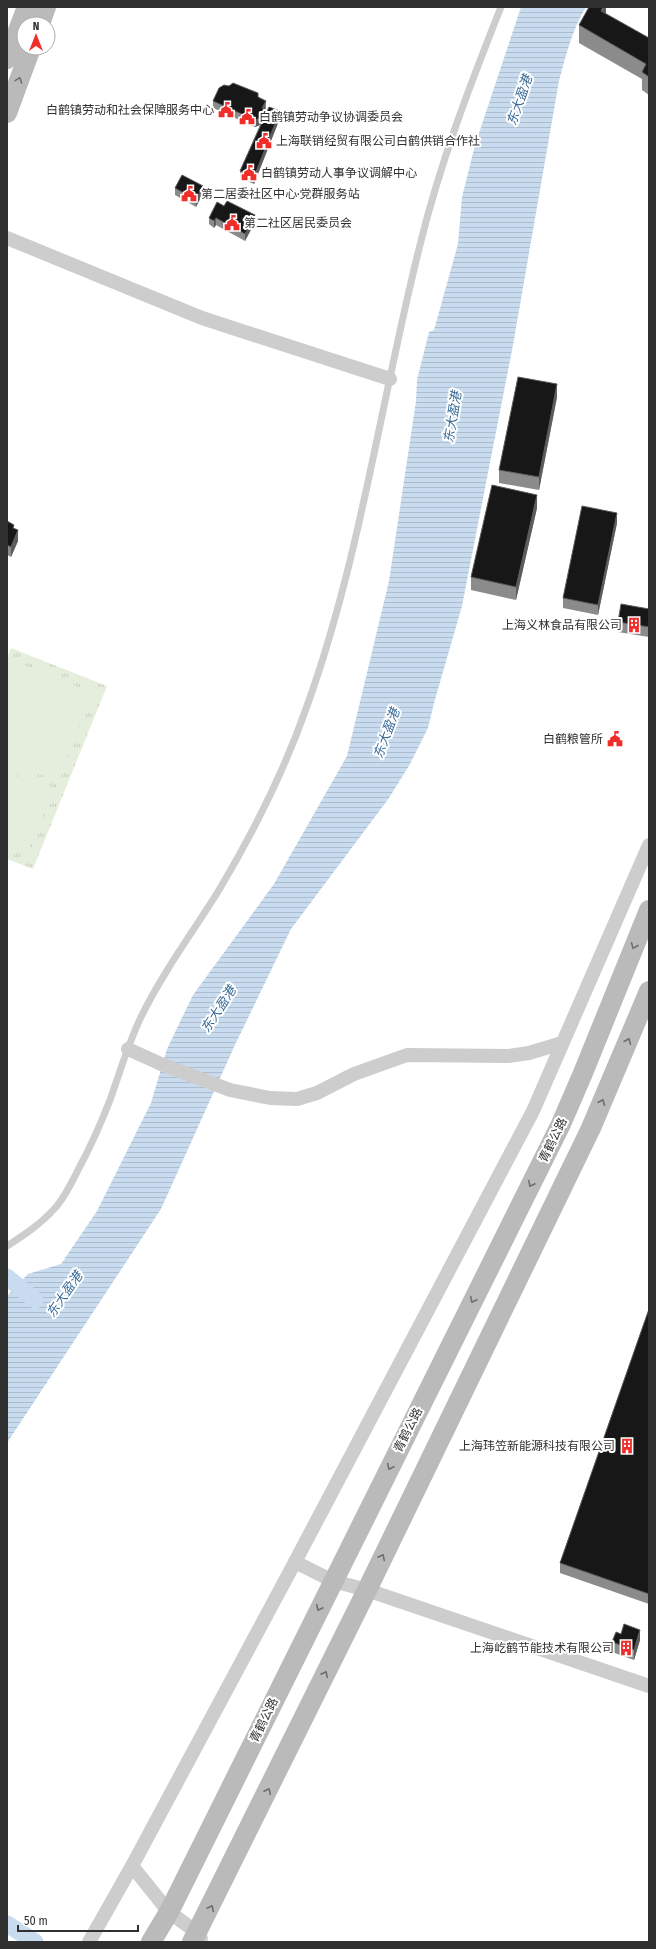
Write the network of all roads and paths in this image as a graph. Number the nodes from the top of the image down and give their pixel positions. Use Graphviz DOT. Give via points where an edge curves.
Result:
graph roads {
  1 [pos="27,7"];
  2 [pos="501,7"];
  3 [pos="28,56"];
  4 [pos="7,59"];
  5 [pos="7,113"];
  6 [pos="7,238"];
  7 [pos="390,379"];
  8 [pos="649,845"];
  9 [pos="649,910"];
  10 [pos="649,991"];
  11 [pos="562,1043"];
  12 [pos="128,1049"];
  13 [pos="7,1246"];
  14 [pos="295,1562"];
  15 [pos="333,1581"];
  16 [pos="367,1590"];
  17 [pos="649,1686"];
  18 [pos="132,1866"];
  19 [pos="169,1912"];
  20 [pos="198,1939"];
  21 [pos="89,1942"];
  22 [pos="151,1942"];
  1 -- 4 [label="main road"];
  2 -- 7 [label="lane" via="472,79 444,160 420,243"];
  5 -- 3 [label="main road, one-way"];
  6 -- 7 [label="street" via="202,318"];
  7 -- 12 [label="lane" via="364,508 346,578 306,708 249,838 167,970 140,1018"];
  8 -- 11 [label="street"];
  9 -- 15 [label="main road, 青鹤公路, one-way" via="561,1124"];
  16 -- 10 [label="main road, one-way" via="591,1128"];
  11 -- 12 [label="street" via="508,1056 407,1055 354,1074 317,1093 297,1099 270,1098 230,1090"];
  11 -- 14 [label="street" via="533,1110"];
  12 -- 13 [label="lane" via="109,1103 72,1183 56,1207 33,1230"];
  14 -- 15 [label="street"];
  14 -- 18 [label="street"];
  15 -- 16 [label="street"];
  15 -- 19 [label="main road, 青鹤公路, one-way"];
  16 -- 17 [label="street"];
  20 -- 16 [label="main road, one-way"];
  18 -- 19 [label="street"];
  18 -- 21 [label="street"];
  19 -- 20 [label="street"];
  19 -- 22 [label="main road, 青鹤公路"];
}
